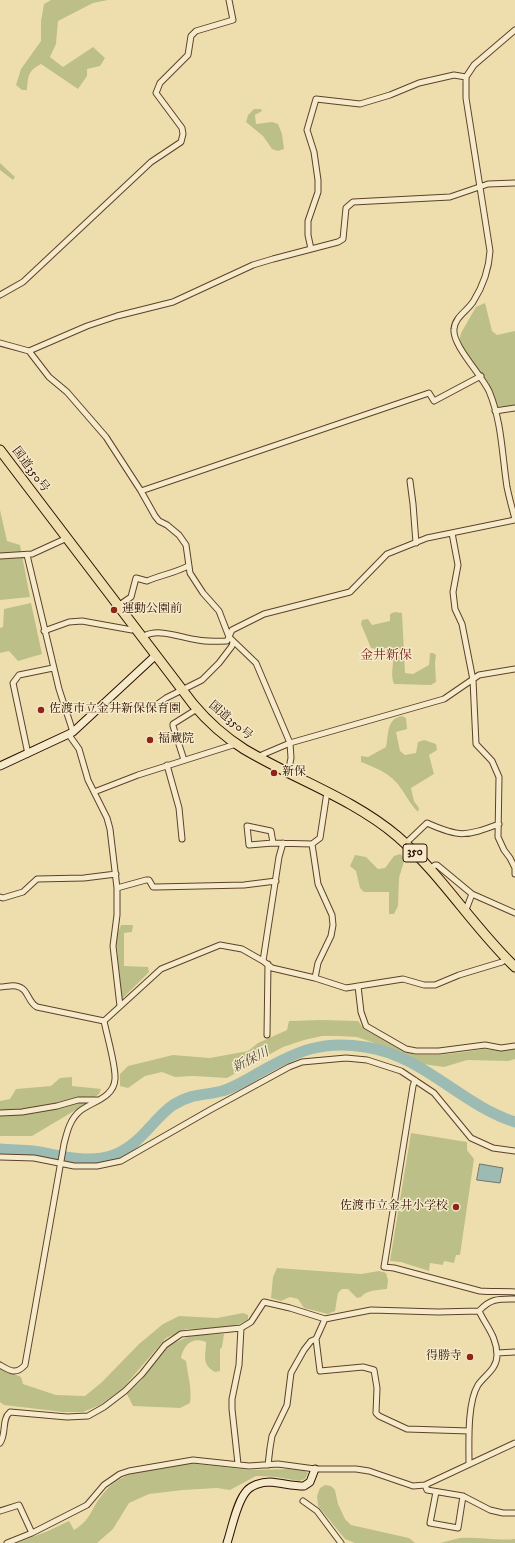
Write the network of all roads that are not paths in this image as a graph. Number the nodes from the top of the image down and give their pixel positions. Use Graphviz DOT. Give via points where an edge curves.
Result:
graph roads {
  1 [pos="229,0"];
  2 [pos="515,30"];
  3 [pos="466,77"];
  4 [pos="515,183"];
  5 [pos="479,187"];
  6 [pos="311,249"];
  7 [pos="0,295"];
  8 [pos="0,342"];
  9 [pos="29,351"];
  10 [pos="481,376"];
  11 [pos="515,408"];
  12 [pos="495,411"];
  13 [pos="0,450"];
  14 [pos="410,481"];
  15 [pos="141,491"];
  16 [pos="515,519"];
  17 [pos="452,533"];
  18 [pos="67,538"];
  19 [pos="416,543"];
  20 [pos="27,555"];
  21 [pos="0,556"];
  22 [pos="188,566"];
  23 [pos="118,606"];
  24 [pos="135,628"];
  25 [pos="44,631"];
  26 [pos="142,637"];
  27 [pos="231,639"];
  28 [pos="156,655"];
  29 [pos="53,668"];
  30 [pos="515,669"];
  31 [pos="473,680"];
  32 [pos="182,689"];
  33 [pos="156,705"];
  34 [pos="198,709"];
  35 [pos="71,734"];
  36 [pos="236,744"];
  37 [pos="290,744"];
  38 [pos="28,754"];
  39 [pos="257,757"];
  40 [pos="184,760"];
  41 [pos="0,766"];
  42 [pos="167,766"];
  43 [pos="288,773"];
  44 [pos="94,792"];
  45 [pos="327,792"];
  46 [pos="499,824"];
  47 [pos="182,839"];
  48 [pos="273,843"];
  49 [pos="282,843"];
  50 [pos="312,844"];
  51 [pos="405,844"];
  52 [pos="430,869"];
  53 [pos="116,874"];
  54 [pos="515,874"];
  55 [pos="276,881"];
  56 [pos="117,888"];
  57 [pos="472,894"];
  58 [pos="0,897"];
  59 [pos="468,907"];
  60 [pos="515,913"];
  61 [pos="506,959"];
  62 [pos="266,962"];
  63 [pos="515,967"];
  64 [pos="315,978"];
  65 [pos="358,986"];
  66 [pos="0,987"];
  67 [pos="120,1006"];
  68 [pos="104,1021"];
  69 [pos="267,1035"];
  70 [pos="515,1046"];
  71 [pos="415,1080"];
  72 [pos="100,1099"];
  73 [pos="0,1113"];
  74 [pos="515,1151"];
  75 [pos="0,1157"];
  76 [pos="60,1164"];
  77 [pos="515,1292"];
  78 [pos="515,1299"];
  79 [pos="479,1311"];
  80 [pos="325,1319"];
  81 [pos="241,1328"];
  82 [pos="316,1339"];
  83 [pos="515,1352"];
  84 [pos="497,1353"];
  85 [pos="0,1365"];
  86 [pos="469,1431"];
  87 [pos="0,1443"];
  88 [pos="515,1443"];
  89 [pos="238,1464"];
  90 [pos="469,1464"];
  91 [pos="268,1465"];
  92 [pos="315,1469"];
  93 [pos="425,1486"];
  94 [pos="436,1492"];
  95 [pos="463,1496"];
  96 [pos="303,1500"];
  97 [pos="0,1511"];
  98 [pos="515,1514"];
  99 [pos="32,1533"];
  100 [pos="7,1543"];
  101 [pos="227,1543"];
  102 [pos="341,1543"];
  1 -- 7 [label="street" via="233,20 196,31 191,36 188,55 158,87 156,93 182,128 181,142 151,162 23,282"];
  2 -- 3 [label="street" via="474,65"];
  3 -- 5 [label="street" via="466,98"];
  3 -- 6 [label="street" via="454,75 419,83 360,104 316,99 307,130 314,152 318,180 318,192 308,221"];
  4 -- 5 [label="street"];
  5 -- 6 [label="street" via="450,197 353,202 346,208 343,239"];
  5 -- 10 [label="street" via="490,251 489,264 479,291 457,319 454,328 456,343"];
  6 -- 9 [label="street" via="253,266 173,302 87,326"];
  8 -- 9 [label="street"];
  9 -- 15 [label="street" via="49,377 67,392 106,437"];
  10 -- 12 [label="street"];
  10 -- 15 [label="street" via="434,401 429,393"];
  11 -- 12 [label="street"];
  12 -- 16 [label="street" via="507,487"];
  13 -- 18 [label="highway, 国道350号 / 350"];
  14 -- 19 [label="street"];
  15 -- 22 [label="street" via="159,521 179,535 186,545"];
  16 -- 17 [label="street"];
  17 -- 19 [label="street"];
  17 -- 31 [label="street" via="458,565 453,592 455,609 462,624"];
  18 -- 20 [label="street"];
  18 -- 23 [label="highway, 国道350号 / 350"];
  19 -- 27 [label="street" via="387,554 350,592 264,614 232,630"];
  20 -- 21 [label="street"];
  20 -- 25 [label="street"];
  22 -- 23 [label="street" via="147,582 136,578 131,597"];
  22 -- 27 [label="street" via="196,583 219,611"];
  23 -- 24 [label="highway, 国道350号 / 350"];
  24 -- 25 [label="street" via="132,630 69,622"];
  24 -- 26 [label="highway, 国道350号 / 350"];
  25 -- 29 [label="street"];
  26 -- 27 [label="street" via="146,634 163,633 199,641"];
  26 -- 28 [label="highway, 国道350号 / 350"];
  27 -- 32 [label="street" via="232,646 219,663 202,680"];
  27 -- 37 [label="street" via="256,663"];
  28 -- 32 [label="highway, 国道350号 / 350"];
  28 -- 35 [label="street"];
  29 -- 35 [label="street"];
  29 -- 38 [label="street" via="19,675 12,683"];
  30 -- 31 [label="street" via="479,675"];
  31 -- 37 [label="street" via="444,699"];
  31 -- 46 [label="street" via="476,744 492,761 499,777"];
  32 -- 33 [label="street"];
  32 -- 34 [label="highway, 国道350号 / 350"];
  34 -- 36 [label="highway, 国道350号 / 350" via="211,724"];
  34 -- 40 [label="street" via="173,726"];
  35 -- 38 [label="street"];
  35 -- 44 [label="street"];
  36 -- 39 [label="highway, 国道350号 / 350"];
  36 -- 40 [label="street"];
  37 -- 39 [label="street"];
  37 -- 43 [label="street"];
  38 -- 41 [label="street"];
  39 -- 43 [label="highway, 国道350号 / 350"];
  40 -- 42 [label="street"];
  42 -- 44 [label="street"];
  42 -- 47 [label="street" via="179,808"];
  43 -- 45 [label="highway, 国道350号 / 350"];
  44 -- 53 [label="street" via="110,829"];
  45 -- 50 [label="street" via="320,838"];
  45 -- 51 [label="highway, 国道350号 / 350" via="369,815"];
  46 -- 51 [label="street" via="473,834 464,834 452,833 427,823"];
  46 -- 54 [label="street" via="498,837 515,868"];
  48 -- 48 [label="street" via="249,845 247,826 271,831"];
  48 -- 49 [label="street"];
  49 -- 50 [label="street"];
  49 -- 55 [label="street"];
  50 -- 64 [label="street" via="318,884 332,915 333,925"];
  51 -- 52 [label="highway, 国道350号 / 350"];
  52 -- 57 [label="street" via="437,865"];
  52 -- 61 [label="highway, 国道350号 / 350"];
  53 -- 56 [label="street"];
  53 -- 58 [label="street" via="37,879 23,892"];
  55 -- 56 [label="street" via="244,885 153,887 149,880 146,880"];
  55 -- 62 [label="street"];
  56 -- 67 [label="street" via="114,946"];
  57 -- 59 [label="street"];
  57 -- 60 [label="street"];
  61 -- 63 [label="highway, 国道350号 / 350"];
  61 -- 65 [label="street" via="435,985 424,985 403,979"];
  62 -- 64 [label="street" via="272,968"];
  62 -- 67 [label="street" via="242,949 220,945 161,969"];
  62 -- 69 [label="street"];
  64 -- 65 [label="street" via="346,988"];
  65 -- 70 [label="street" via="361,1012 366,1026 406,1050 426,1052 485,1045 501,1048"];
  66 -- 68 [label="street" via="16,986 25,990 33,1005 37,1007"];
  67 -- 68 [label="street"];
  68 -- 72 [label="street" via="116,1078 109,1092"];
  71 -- 74 [label="street" via="434,1093 471,1138 493,1148"];
  71 -- 76 [label="street" via="401,1071 367,1060 346,1058 302,1062 282,1070 121,1161 97,1166"];
  71 -- 77 [label="street" via="384,1267 480,1291"];
  72 -- 73 [label="street" via="78,1100 22,1112"];
  72 -- 76 [label="street" via="79,1111 71,1122"];
  75 -- 76 [label="street" via="34,1158"];
  76 -- 85 [label="street" via="25,1365 13,1372"];
  78 -- 79 [label="street" via="489,1302"];
  79 -- 80 [label="street" via="371,1310"];
  79 -- 84 [label="street" via="492,1332"];
  80 -- 81 [label="street" via="264,1302 251,1322"];
  80 -- 82 [label="street"];
  81 -- 87 [label="street" via="181,1334 165,1345 125,1391 95,1413 66,1417 10,1412 5,1419"];
  81 -- 89 [label="street" via="239,1365 232,1399"];
  82 -- 86 [label="street" via="320,1371 363,1367 374,1370 377,1388 376,1413 379,1416 407,1429"];
  82 -- 91 [label="street" via="304,1350 291,1373 287,1405 272,1436"];
  83 -- 84 [label="street"];
  84 -- 86 [label="street" via="494,1366 478,1386 472,1402"];
  86 -- 90 [label="street"];
  88 -- 90 [label="street"];
  89 -- 91 [label="street"];
  89 -- 99 [label="street" via="233,1466 193,1460 120,1474 104,1485 87,1505"];
  90 -- 93 [label="street"];
  91 -- 92 [label="street"];
  92 -- 93 [label="street" via="369,1471 413,1486"];
  92 -- 101 [label="street" via="310,1482 304,1486 260,1483 245,1492"];
  93 -- 94 [label="street" via="427,1490"];
  94 -- 95 [label="street"];
  94 -- 95 [label="street" via="430,1523 458,1528"];
  95 -- 98 [label="street" via="490,1510"];
  96 -- 102 [label="street" via="317,1511"];
  97 -- 99 [label="street" via="19,1505"];
  99 -- 100 [label="street"];
}
